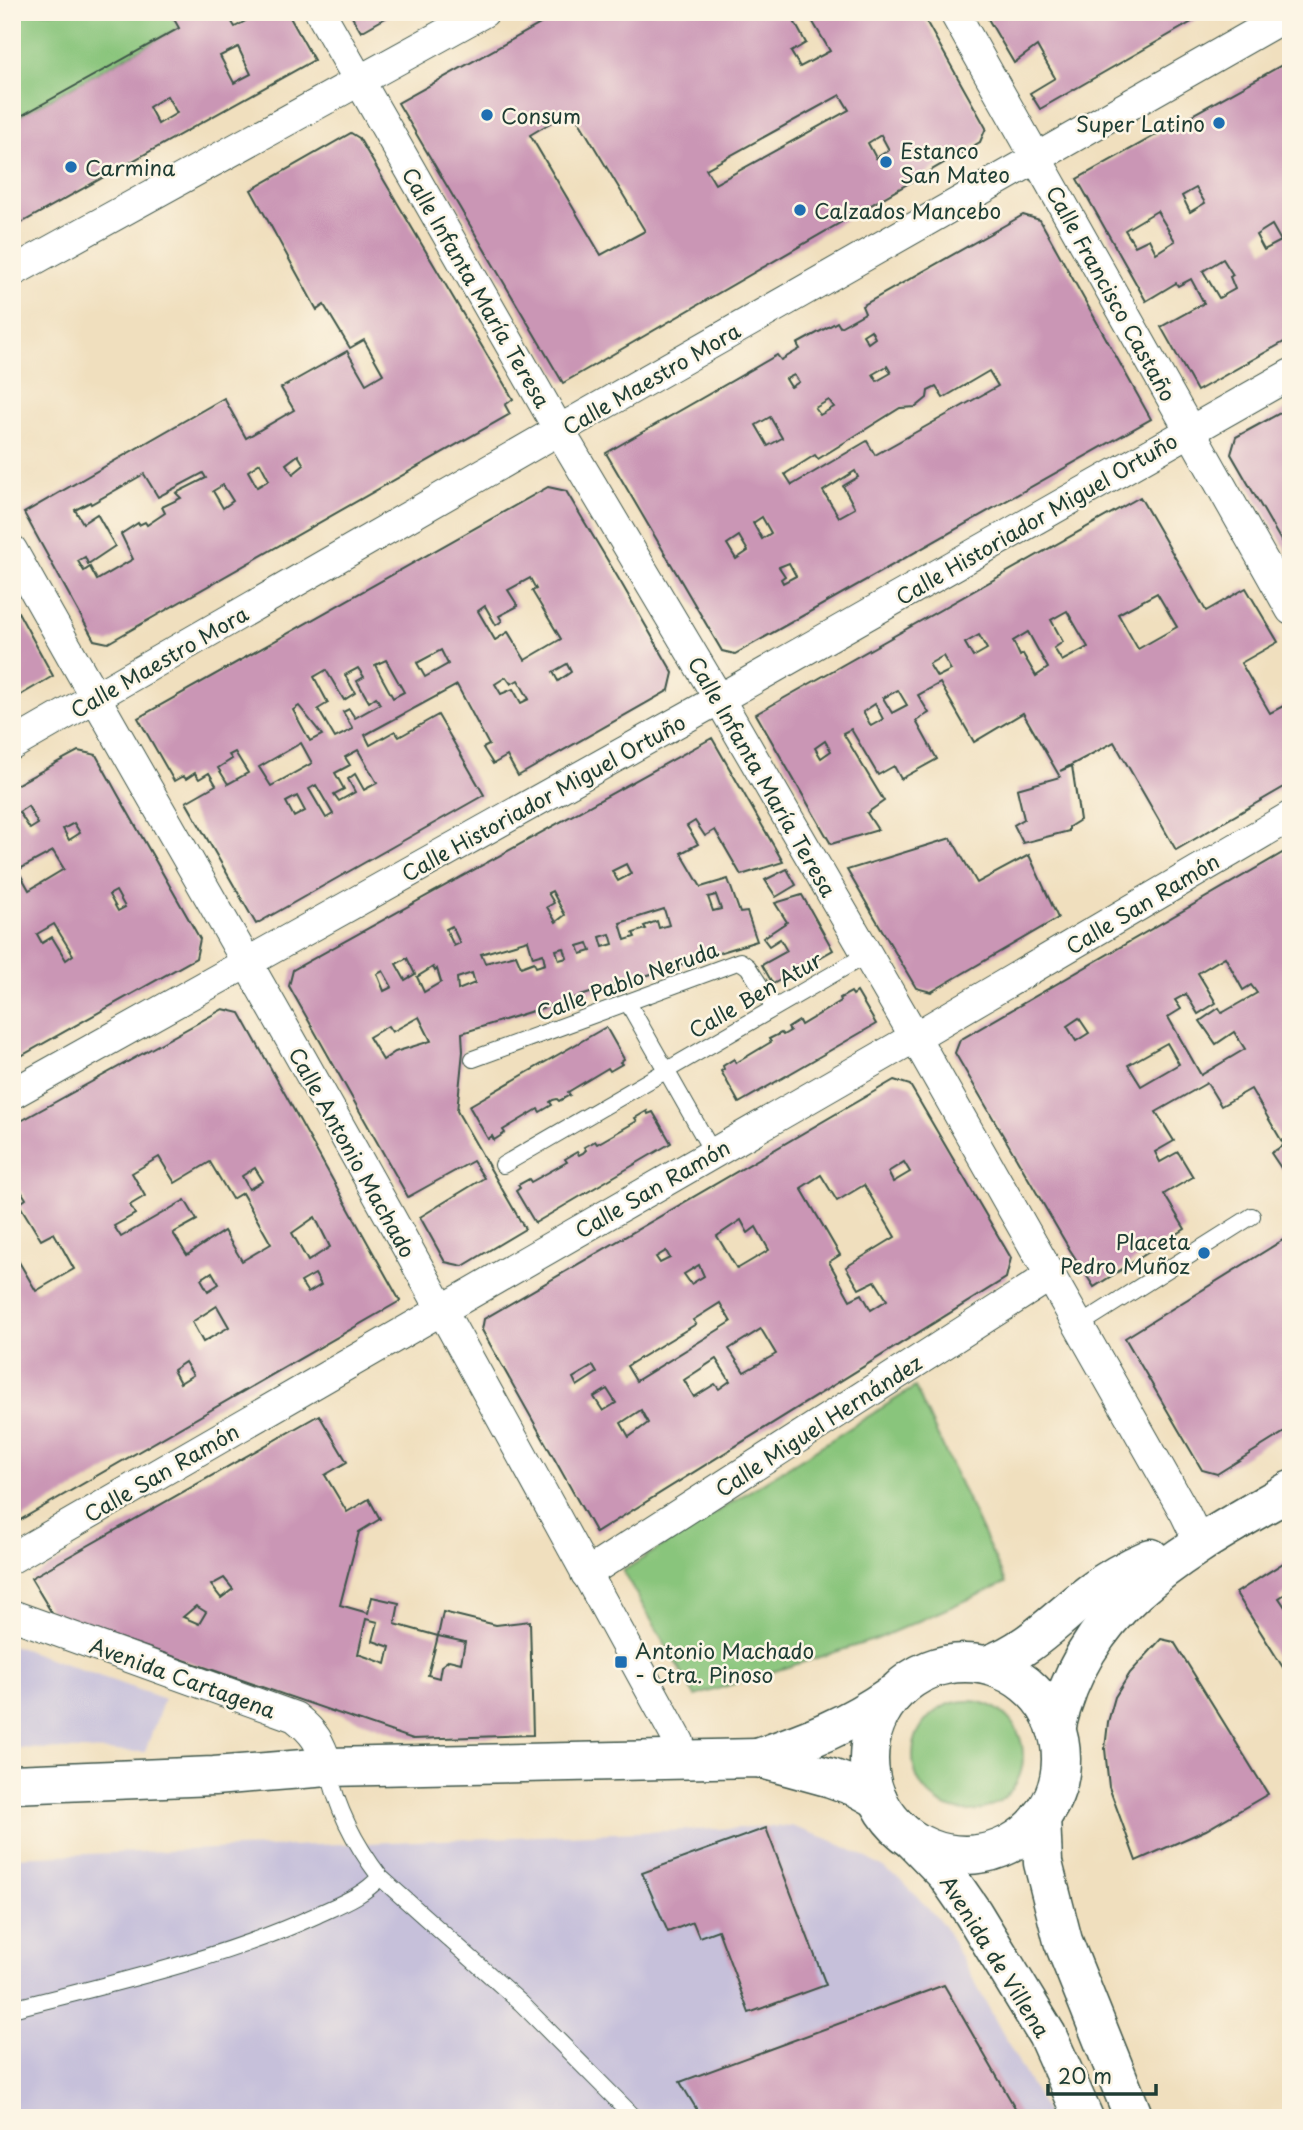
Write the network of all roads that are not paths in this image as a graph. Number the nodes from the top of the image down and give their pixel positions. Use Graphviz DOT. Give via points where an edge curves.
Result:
graph roads {
  1 [pos="320,12"];
  2 [pos="484,12"];
  3 [pos="954,12"];
  4 [pos="1291,13"];
  5 [pos="360,82"];
  6 [pos="1037,158"];
  7 [pos="12,272"];
  8 [pos="1291,374"];
  9 [pos="559,430"];
  10 [pos="1188,431"];
  11 [pos="12,550"];
  12 [pos="1291,610"];
  13 [pos="94,698"];
  14 [pos="719,699"];
  15 [pos="12,745"];
  16 [pos="1291,816"];
  17 [pos="866,954"];
  18 [pos="247,963"];
  19 [pos="628,1003"];
  20 [pos="774,1007"];
  21 [pos="915,1037"];
  22 [pos="473,1059"];
  23 [pos="665,1070"];
  24 [pos="12,1094"];
  25 [pos="713,1153"];
  26 [pos="503,1165"];
  27 [pos="1252,1216"];
  28 [pos="1050,1276"];
  29 [pos="441,1310"];
  30 [pos="1078,1326"];
  31 [pos="1291,1490"];
  32 [pos="1200,1544"];
  33 [pos="12,1558"];
  34 [pos="586,1574"];
  35 [pos="12,1615"];
  36 [pos="987,1665"];
  37 [pos="902,1686"];
  38 [pos="1056,1729"];
  39 [pos="758,1758"];
  40 [pos="682,1759"];
  41 [pos="328,1767"];
  42 [pos="12,1784"];
  43 [pos="878,1799"];
  44 [pos="1041,1817"];
  45 [pos="913,1840"];
  46 [pos="380,1877"];
  47 [pos="12,2009"];
  48 [pos="635,2118"];
  49 [pos="1084,2118"];
  50 [pos="1134,2118"];
  1 -- 5 [label="street, Calle Infanta María Teresa"];
  2 -- 5 [label="street"];
  3 -- 6 [label="street, Calle Francisco Castaño"];
  4 -- 6 [label="street, Calle Maestro Mora"];
  5 -- 7 [label="street"];
  5 -- 9 [label="street, Calle Infanta María Teresa"];
  6 -- 9 [label="street, Calle Maestro Mora"];
  6 -- 10 [label="street, Calle Francisco Castaño"];
  8 -- 10 [label="street, Calle Historiador Miguel Ortuño"];
  9 -- 13 [label="street, Calle Maestro Mora"];
  9 -- 14 [label="street, Calle Infanta María Teresa"];
  10 -- 12 [label="street, Calle Francisco Castaño"];
  10 -- 14 [label="street, Calle Historiador Miguel Ortuño"];
  11 -- 13 [label="street, Calle Antonio Machado"];
  13 -- 15 [label="street, Calle Maestro Mora"];
  13 -- 18 [label="street, Calle Antonio Machado"];
  14 -- 17 [label="street, Calle Infanta María Teresa"];
  14 -- 18 [label="street, Calle Historiador Miguel Ortuño"];
  16 -- 21 [label="street, Calle San Ramón"];
  17 -- 20 [label="lane, Calle Ben Atur"];
  17 -- 21 [label="street, Calle Infanta María Teresa"];
  18 -- 24 [label="street, Calle Historiador Miguel Ortuño"];
  18 -- 29 [label="street, Calle Antonio Machado"];
  19 -- 20 [label="lane, Calle Pablo Neruda" via="740,961"];
  19 -- 22 [label="lane, Calle Pablo Neruda"];
  19 -- 23 [label="lane"];
  20 -- 23 [label="lane, Calle Ben Atur"];
  21 -- 25 [label="street, Calle San Ramón"];
  21 -- 28 [label="street, Calle Infanta María Teresa"];
  23 -- 25 [label="lane"];
  23 -- 26 [label="lane, Calle Ben Atur"];
  25 -- 29 [label="street, Calle San Ramón"];
  27 -- 30 [label="lane"];
  28 -- 30 [label="street, Calle Infanta María Teresa"];
  28 -- 34 [label="street, Calle Miguel Hernández"];
  29 -- 33 [label="street, Calle San Ramón"];
  29 -- 34 [label="street, Calle Antonio Machado"];
  30 -- 32 [label="street, Calle Infanta María Teresa"];
  31 -- 32 [label="main road"];
  32 -- 36 [label="main road" via="1123,1572 1028,1644"];
  32 -- 38 [label="main road" via="1159,1572 1113,1613 1076,1671"];
  34 -- 40 [label="street, Calle Antonio Machado" via="679,1742"];
  35 -- 41 [label="street, Avenida Cartagena" via="295,1717 313,1731"];
  36 -- 37 [label="main road" via="942,1665"];
  36 -- 38 [label="main road" via="1030,1688"];
  37 -- 39 [label="main road" via="836,1729"];
  37 -- 43 [label="main road" via="874,1727 870,1776"];
  38 -- 44 [label="main road" via="1059,1775"];
  39 -- 40 [label="main road"];
  39 -- 43 [label="main road" via="831,1778"];
  40 -- 41 [label="main road"];
  41 -- 42 [label="main road"];
  41 -- 46 [label="lane" via="349,1829"];
  43 -- 45 [label="main road" via="898,1828"];
  44 -- 45 [label="main road" via="1020,1838 995,1850 967,1855 939,1851"];
  44 -- 50 [label="main road" via="1043,1863 1063,1941"];
  45 -- 49 [label="main road, Avenida de Villena" via="946,1874 973,1913 1047,2035"];
  46 -- 47 [label="lane" via="355,1898 281,1932"];
  46 -- 48 [label="lane" via="521,2003"];
}
